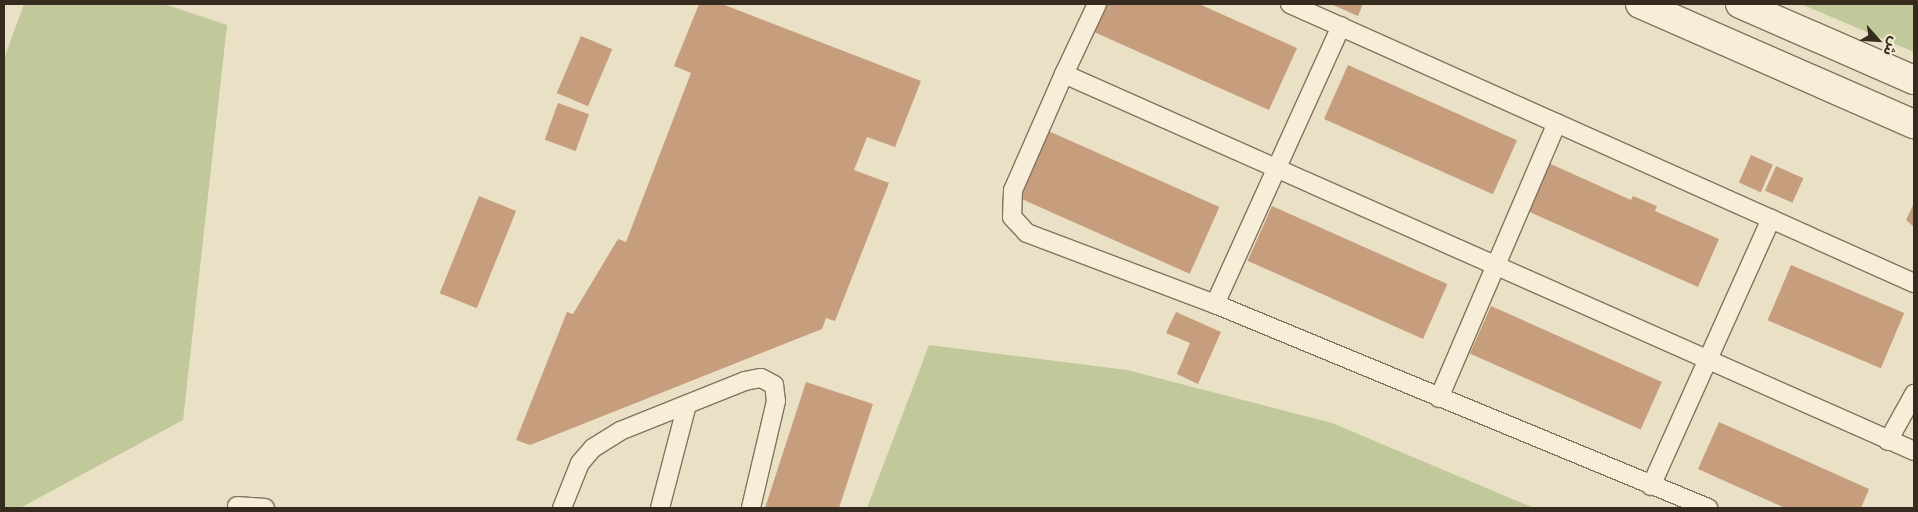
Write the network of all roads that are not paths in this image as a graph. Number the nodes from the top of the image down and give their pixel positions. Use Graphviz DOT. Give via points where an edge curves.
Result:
graph roads {
  1 [pos="1097,4"];
  2 [pos="1290,4"];
  3 [pos="1640,4"];
  4 [pos="1740,4"];
  5 [pos="1341,26"];
  6 [pos="1064,74"];
  7 [pos="1914,80"];
  8 [pos="1557,123"];
  9 [pos="1914,124"];
  10 [pos="1274,168"];
  11 [pos="1771,219"];
  12 [pos="1495,265"];
  13 [pos="1914,282"];
  14 [pos="1215,304"];
  15 [pos="1709,360"];
  16 [pos="1914,394"];
  17 [pos="1439,398"];
  18 [pos="687,404"];
  19 [pos="1888,441"];
  20 [pos="1914,451"];
  21 [pos="1651,486"];
  22 [pos="236,506"];
  23 [pos="265,508"];
  24 [pos="562,508"];
  25 [pos="660,508"];
  26 [pos="751,508"];
  27 [pos="1708,508"];
  1 -- 6 [label="lane"];
  2 -- 5 [label="lane"];
  3 -- 9 [label="main road"];
  4 -- 7 [label="main road"];
  5 -- 8 [label="lane"];
  5 -- 10 [label="lane"];
  6 -- 10 [label="lane"];
  6 -- 14 [label="lane" via="1013,190 1012,217 1027,233"];
  8 -- 11 [label="lane"];
  8 -- 12 [label="lane"];
  10 -- 12 [label="lane"];
  10 -- 14 [label="lane"];
  11 -- 13 [label="lane"];
  11 -- 15 [label="lane"];
  12 -- 15 [label="lane"];
  12 -- 17 [label="lane"];
  14 -- 17 [label="lane"];
  15 -- 19 [label="lane"];
  15 -- 21 [label="lane"];
  16 -- 19 [label="lane"];
  17 -- 21 [label="lane"];
  18 -- 24 [label="lane" via="620,432 593,448 580,463"];
  18 -- 25 [label="lane"];
  18 -- 26 [label="lane" via="745,380 761,378 774,385 776,401"];
  19 -- 20 [label="lane"];
  21 -- 27 [label="lane"];
  22 -- 23 [label="lane"];
}
